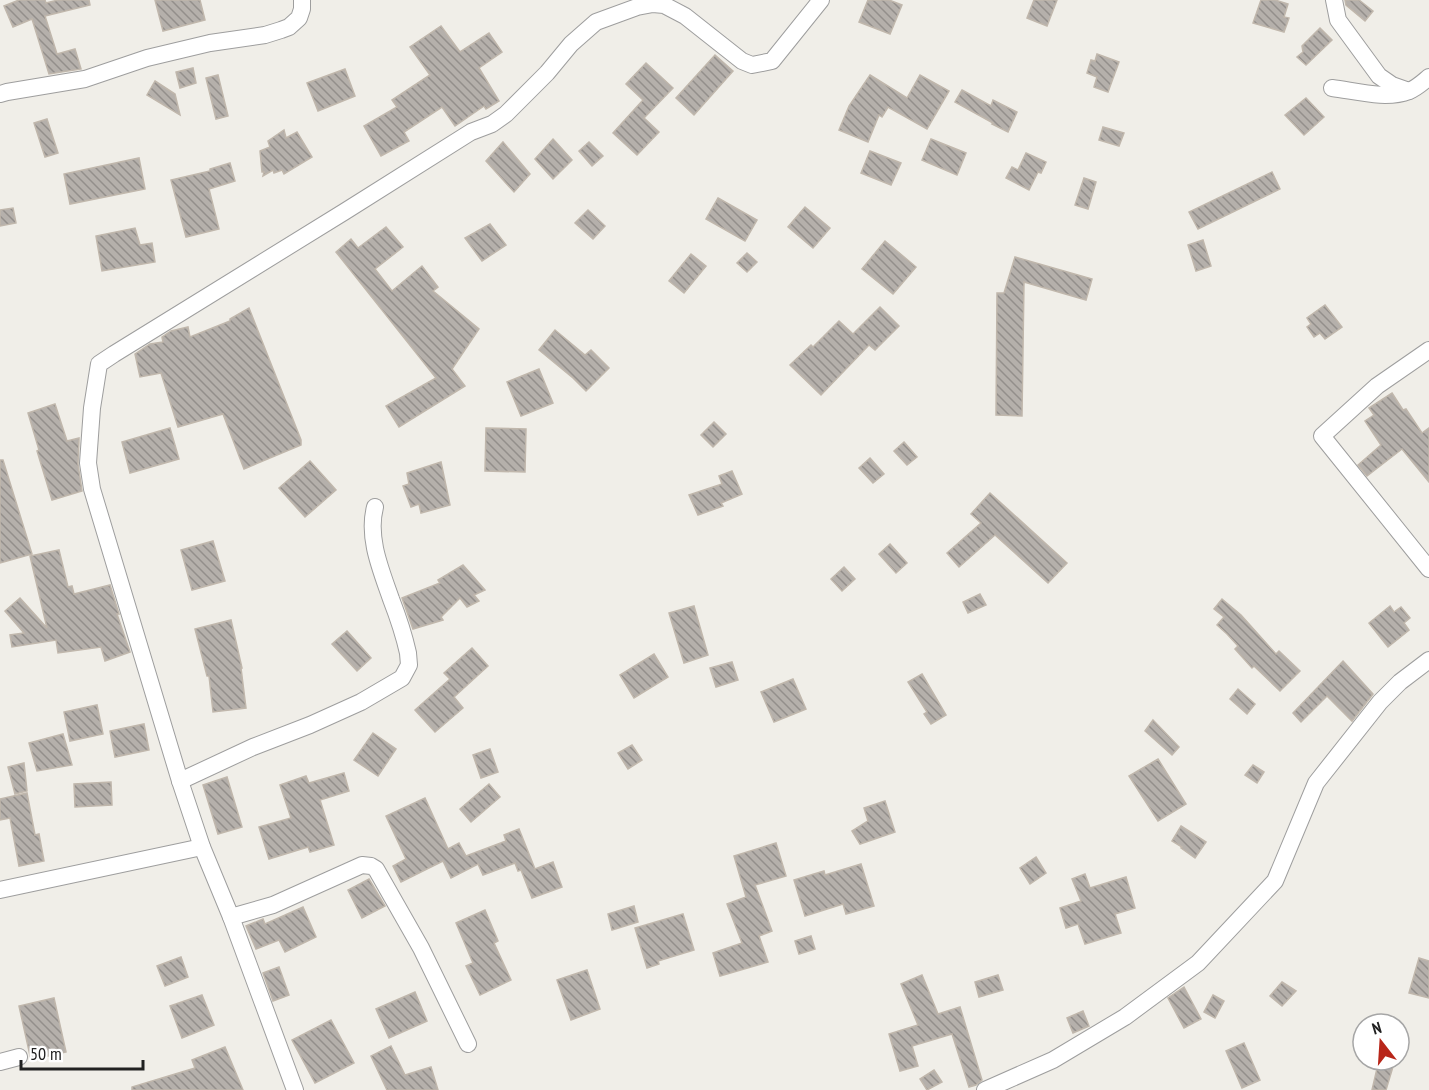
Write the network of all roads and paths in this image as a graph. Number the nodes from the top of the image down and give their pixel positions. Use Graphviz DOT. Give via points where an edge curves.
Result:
graph roads {
  1 [pos="302,0"];
  2 [pos="821,0"];
  3 [pos="1334,0"];
  4 [pos="1429,77"];
  5 [pos="1332,88"];
  6 [pos="1408,91"];
  7 [pos="0,94"];
  8 [pos="1429,350"];
  9 [pos="375,507"];
  10 [pos="1429,569"];
  11 [pos="1429,660"];
  12 [pos="180,781"];
  13 [pos="202,847"];
  14 [pos="0,890"];
  15 [pos="231,917"];
  16 [pos="468,1044"];
  17 [pos="19,1057"];
  18 [pos="0,1062"];
  19 [pos="295,1090"];
  20 [pos="985,1090"];
  1 -- 7 [label="street" via="299,18 289,27 265,35 210,43 85,79"];
  2 -- 12 [label="street" via="772,61 752,65 664,5 637,7 596,22 512,108 492,123 471,132 99,364 88,463 92,489"];
  3 -- 6 [label="street" via="1338,20 1379,76"];
  4 -- 6 [label="street"];
  5 -- 6 [label="street" via="1392,95"];
  8 -- 10 [label="street" via="1377,386 1322,436"];
  9 -- 12 [label="street" via="372,517 376,552 405,640 410,660 407,671 402,678 361,702"];
  11 -- 20 [label="street" via="1380,702 1316,783 1275,881 1198,963 1125,1017 1053,1060"];
  12 -- 13 [label="street"];
  13 -- 14 [label="street"];
  13 -- 15 [label="street"];
  15 -- 16 [label="street" via="273,905 362,865 371,866 421,948"];
  15 -- 19 [label="street"];
  17 -- 18 [label="street"];
}
